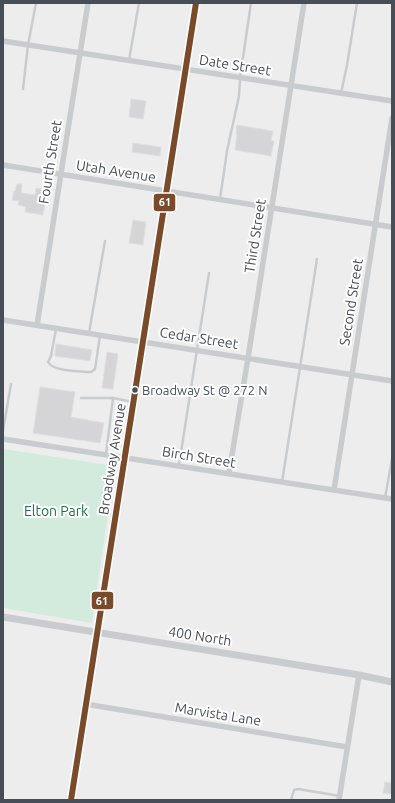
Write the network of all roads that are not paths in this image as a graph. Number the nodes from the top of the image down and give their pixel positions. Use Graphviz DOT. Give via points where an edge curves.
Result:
graph roads {
  1 [pos="36,3"];
  2 [pos="88,3"];
  3 [pos="139,3"];
  4 [pos="196,3"];
  5 [pos="251,3"];
  6 [pos="304,3"];
  7 [pos="356,3"];
  8 [pos="3,41"];
  9 [pos="28,45"];
  10 [pos="80,53"];
  11 [pos="129,61"];
  12 [pos="186,69"];
  13 [pos="240,78"];
  14 [pos="291,86"];
  15 [pos="23,88"];
  16 [pos="341,93"];
  17 [pos="392,101"];
  18 [pos="392,118"];
  19 [pos="3,165"];
  20 [pos="61,174"];
  21 [pos="166,191"];
  22 [pos="220,200"];
  23 [pos="272,208"];
  24 [pos="375,224"];
  25 [pos="392,227"];
  26 [pos="105,241"];
  27 [pos="317,259"];
  28 [pos="209,273"];
  29 [pos="3,320"];
  30 [pos="37,325"];
  31 [pos="56,328"];
  32 [pos="89,333"];
  33 [pos="100,335"];
  34 [pos="143,342"];
  35 [pos="197,350"];
  36 [pos="248,358"];
  37 [pos="300,366"];
  38 [pos="352,375"];
  39 [pos="392,381"];
  40 [pos="11,384"];
  41 [pos="81,398"];
  42 [pos="113,398"];
  43 [pos="133,402"];
  44 [pos="3,431"];
  45 [pos="3,439"];
  46 [pos="106,455"];
  47 [pos="124,457"];
  48 [pos="392,459"];
  49 [pos="179,466"];
  50 [pos="229,473"];
  51 [pos="282,482"];
  52 [pos="334,490"];
  53 [pos="385,498"];
  54 [pos="392,499"];
  55 [pos="3,617"];
  56 [pos="97,632"];
  57 [pos="358,676"];
  58 [pos="392,682"];
  59 [pos="85,704"];
  60 [pos="347,747"];
  61 [pos="339,798"];
  62 [pos="71,800"];
  63 [pos="291,800"];
  1 -- 9 [label="lane"];
  2 -- 10 [label="street, Fourth Street"];
  3 -- 11 [label="lane"];
  4 -- 12 [label="street, Broadway Avenue"];
  5 -- 13 [label="lane"];
  6 -- 14 [label="street, Third Street"];
  7 -- 16 [label="lane"];
  8 -- 9 [label="street, Date Street"];
  9 -- 10 [label="street, Date Street"];
  9 -- 15 [label="lane"];
  10 -- 11 [label="street, Date Street"];
  10 -- 20 [label="street, Fourth Street"];
  11 -- 12 [label="street, Date Street"];
  12 -- 13 [label="street, Date Street"];
  12 -- 21 [label="street, Broadway Avenue"];
  13 -- 14 [label="street, Date Street"];
  13 -- 22 [label="lane"];
  14 -- 16 [label="street, Date Street"];
  14 -- 23 [label="street, Third Street"];
  16 -- 17 [label="street, Date Street"];
  18 -- 24 [label="street, Second Street"];
  19 -- 20 [label="street, Utah Avenue"];
  20 -- 21 [label="street, Utah Avenue"];
  20 -- 30 [label="street, Fourth Street"];
  21 -- 22 [label="street, Utah Avenue"];
  21 -- 34 [label="street, Broadway Avenue"];
  22 -- 23 [label="street, Utah Avenue"];
  23 -- 24 [label="street, Utah Avenue"];
  23 -- 36 [label="street, Third Street"];
  24 -- 25 [label="street, Utah Avenue"];
  24 -- 38 [label="street, Second Street"];
  26 -- 32 [label="lane"];
  27 -- 37 [label="lane"];
  28 -- 35 [label="lane"];
  29 -- 30 [label="street, Cedar Street"];
  30 -- 31 [label="street, Cedar Street"];
  31 -- 32 [label="street, Cedar Street"];
  31 -- 33 [label="lane" via="48,362 56,368 86,372 95,369"];
  32 -- 33 [label="street, Cedar Street"];
  33 -- 34 [label="street, Cedar Street"];
  34 -- 35 [label="street, Cedar Street"];
  34 -- 43 [label="street, Broadway Avenue"];
  35 -- 36 [label="street, Cedar Street"];
  35 -- 49 [label="lane"];
  36 -- 37 [label="street, Cedar Street"];
  36 -- 50 [label="street, Third Street"];
  37 -- 38 [label="street, Cedar Street"];
  37 -- 51 [label="lane"];
  38 -- 39 [label="street, Cedar Street"];
  38 -- 52 [label="street, Second Street"];
  40 -- 44 [label="lane"];
  41 -- 42 [label="lane"];
  42 -- 43 [label="lane"];
  42 -- 46 [label="lane"];
  43 -- 47 [label="street, Broadway Avenue"];
  45 -- 46 [label="street, Birch Street"];
  46 -- 47 [label="street, Birch Street"];
  47 -- 49 [label="street, Birch Street"];
  47 -- 56 [label="street, Broadway Avenue"];
  48 -- 53 [label="lane"];
  49 -- 50 [label="street, Birch Street"];
  50 -- 51 [label="street, Birch Street"];
  51 -- 52 [label="street, Birch Street"];
  52 -- 53 [label="street, Birch Street"];
  53 -- 54 [label="street, Birch Street"];
  55 -- 56 [label="street, 400 North"];
  56 -- 57 [label="street, 400 North"];
  56 -- 59 [label="street, Broadway Avenue"];
  57 -- 58 [label="street, 400 North"];
  57 -- 60 [label="street"];
  59 -- 60 [label="street, Marvista Lane"];
  59 -- 62 [label="street, Broadway Avenue"];
  60 -- 61 [label="street"];
  61 -- 63 [label="lane" via="298,789 294,790"];
}
